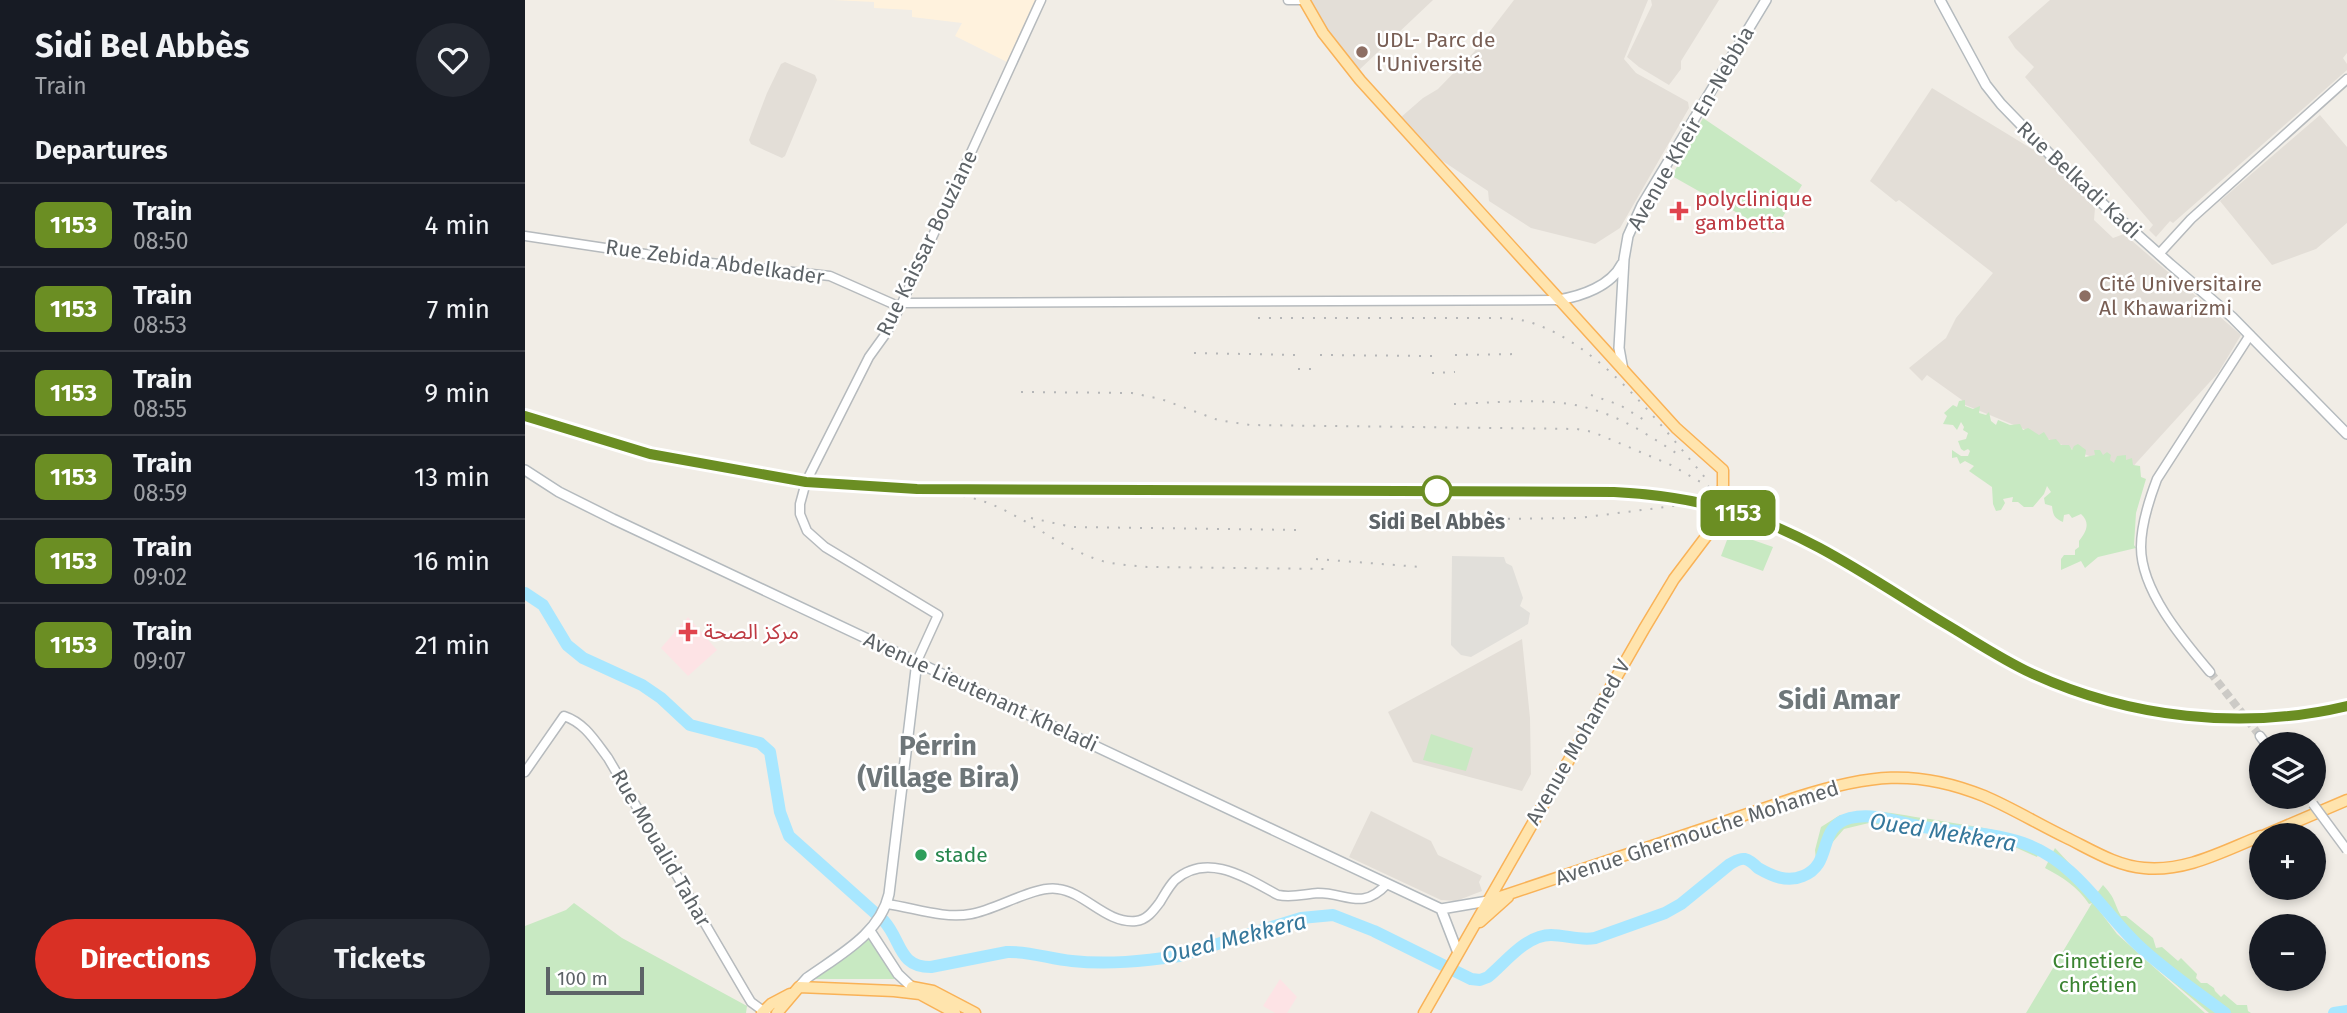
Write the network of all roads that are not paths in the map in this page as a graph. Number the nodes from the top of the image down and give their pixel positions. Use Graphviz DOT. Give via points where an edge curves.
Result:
graph roads {
  1 [pos="1041,0"];
  2 [pos="1289,0"];
  3 [pos="1304,0"];
  4 [pos="1766,0"];
  5 [pos="1940,0"];
  6 [pos="2347,79"];
  7 [pos="525,236"];
  8 [pos="2159,254"];
  9 [pos="1624,259"];
  10 [pos="1559,300"];
  11 [pos="901,305"];
  12 [pos="2250,335"];
  13 [pos="1619,348"];
  14 [pos="1609,354"];
  15 [pos="1623,370"];
  16 [pos="2347,434"];
  17 [pos="525,470"];
  18 [pos="917,661"];
  19 [pos="2210,672"];
  20 [pos="525,772"];
  21 [pos="2347,800"];
  22 [pos="2317,809"];
  23 [pos="2292,823"];
  24 [pos="2249,841"];
  25 [pos="2347,850"];
  26 [pos="1502,876"];
  27 [pos="1387,884"];
  28 [pos="1525,890"];
  29 [pos="1511,894"];
  30 [pos="1488,901"];
  31 [pos="886,905"];
  32 [pos="1441,909"];
  33 [pos="872,929"];
  34 [pos="1468,935"];
  35 [pos="1456,957"];
  36 [pos="894,968"];
  37 [pos="797,989"];
  38 [pos="920,990"];
  39 [pos="764,1013"];
  40 [pos="777,1013"];
  41 [pos="954,1013"];
  42 [pos="975,1013"];
  43 [pos="1424,1013"];
  1 -- 11 [label="street, Rue Kaissar Bouziane"];
  2 -- 3 [label="street"];
  3 -- 10 [label="main road" via="1343,61"];
  4 -- 9 [label="main road, Avenue Kheir En-Nebbia" via="1642,205"];
  5 -- 8 [label="main road, Rue Belkadi Kadi" via="2001,104 2064,169"];
  6 -- 8 [label="street" via="2191,219"];
  7 -- 11 [label="street, Rue Zebida Abdelkader" via="830,276"];
  8 -- 12 [label="main road, Rue Belkadi Kadi"];
  9 -- 10 [label="main road" via="1615,274 1599,286"];
  9 -- 13 [label="main road, Avenue Kheir En-Nebbia"];
  10 -- 11 [label="street"];
  10 -- 14 [label="main road"];
  11 -- 18 [label="street, Rue Kaissar Bouziane" via="869,356 806,482 800,514 807,531 825,547 938,615"];
  12 -- 16 [label="main road, Rue Belkadi Kadi"];
  12 -- 19 [label="street" via="2157,479 2141,544 2143,562 2160,604"];
  13 -- 14 [label="main road"];
  13 -- 15 [label="main road, Avenue Kheir En-Nebbia"];
  14 -- 15 [label="main road"];
  15 -- 26 [label="main road, Avenue Mohamed V, bridge" via="1676,428 1716,462 1725,474 1723,487 1711,530 1674,579"];
  17 -- 18 [label="main road, Avenue Lieutenant Kheladi" via="613,519"];
  18 -- 27 [label="main road, Avenue Lieutenant Kheladi"];
  18 -- 31 [label="main road"];
  20 -- 39 [label="street, Rue Moualid Tahar" via="565,716 579,722 608,758 751,1002"];
  21 -- 23 [label="main road, Avenue Ghermouche Mohamed"];
  22 -- 25 [label="street, bridge"];
  24 -- 28 [label="main road, Avenue Ghermouche Mohamed" via="2197,862 2141,868 2114,861 1957,786 1917,777 1889,777 1819,790"];
  26 -- 28 [label="main road" via="1509,885"];
  26 -- 30 [label="main road, Avenue Mohamed V"];
  27 -- 31 [label="street" via="1366,899 1320,893 1286,897 1233,871 1208,867 1176,879 1149,915 1134,921 1107,914 1059,889 967,915"];
  27 -- 32 [label="main road, Avenue Lieutenant Kheladi"];
  28 -- 29 [label="main road, Avenue Ghermouche Mohamed"];
  29 -- 30 [label="main road, Avenue Ghermouche Mohamed"];
  29 -- 34 [label="main road"];
  30 -- 32 [label="main road"];
  30 -- 34 [label="main road, Avenue Mohamed V"];
  31 -- 33 [label="main road"];
  32 -- 35 [label="main road"];
  33 -- 36 [label="main road"];
  33 -- 37 [label="main road"];
  34 -- 35 [label="main road, Avenue Mohamed V"];
  35 -- 43 [label="main road, Avenue Mohamed V"];
  36 -- 38 [label="main road"];
  36 -- 38 [label="main road"];
  37 -- 38 [label="main road"];
  37 -- 39 [label="main road"];
  37 -- 40 [label="main road"];
  38 -- 41 [label="main road"];
  38 -- 42 [label="main road"];
}
